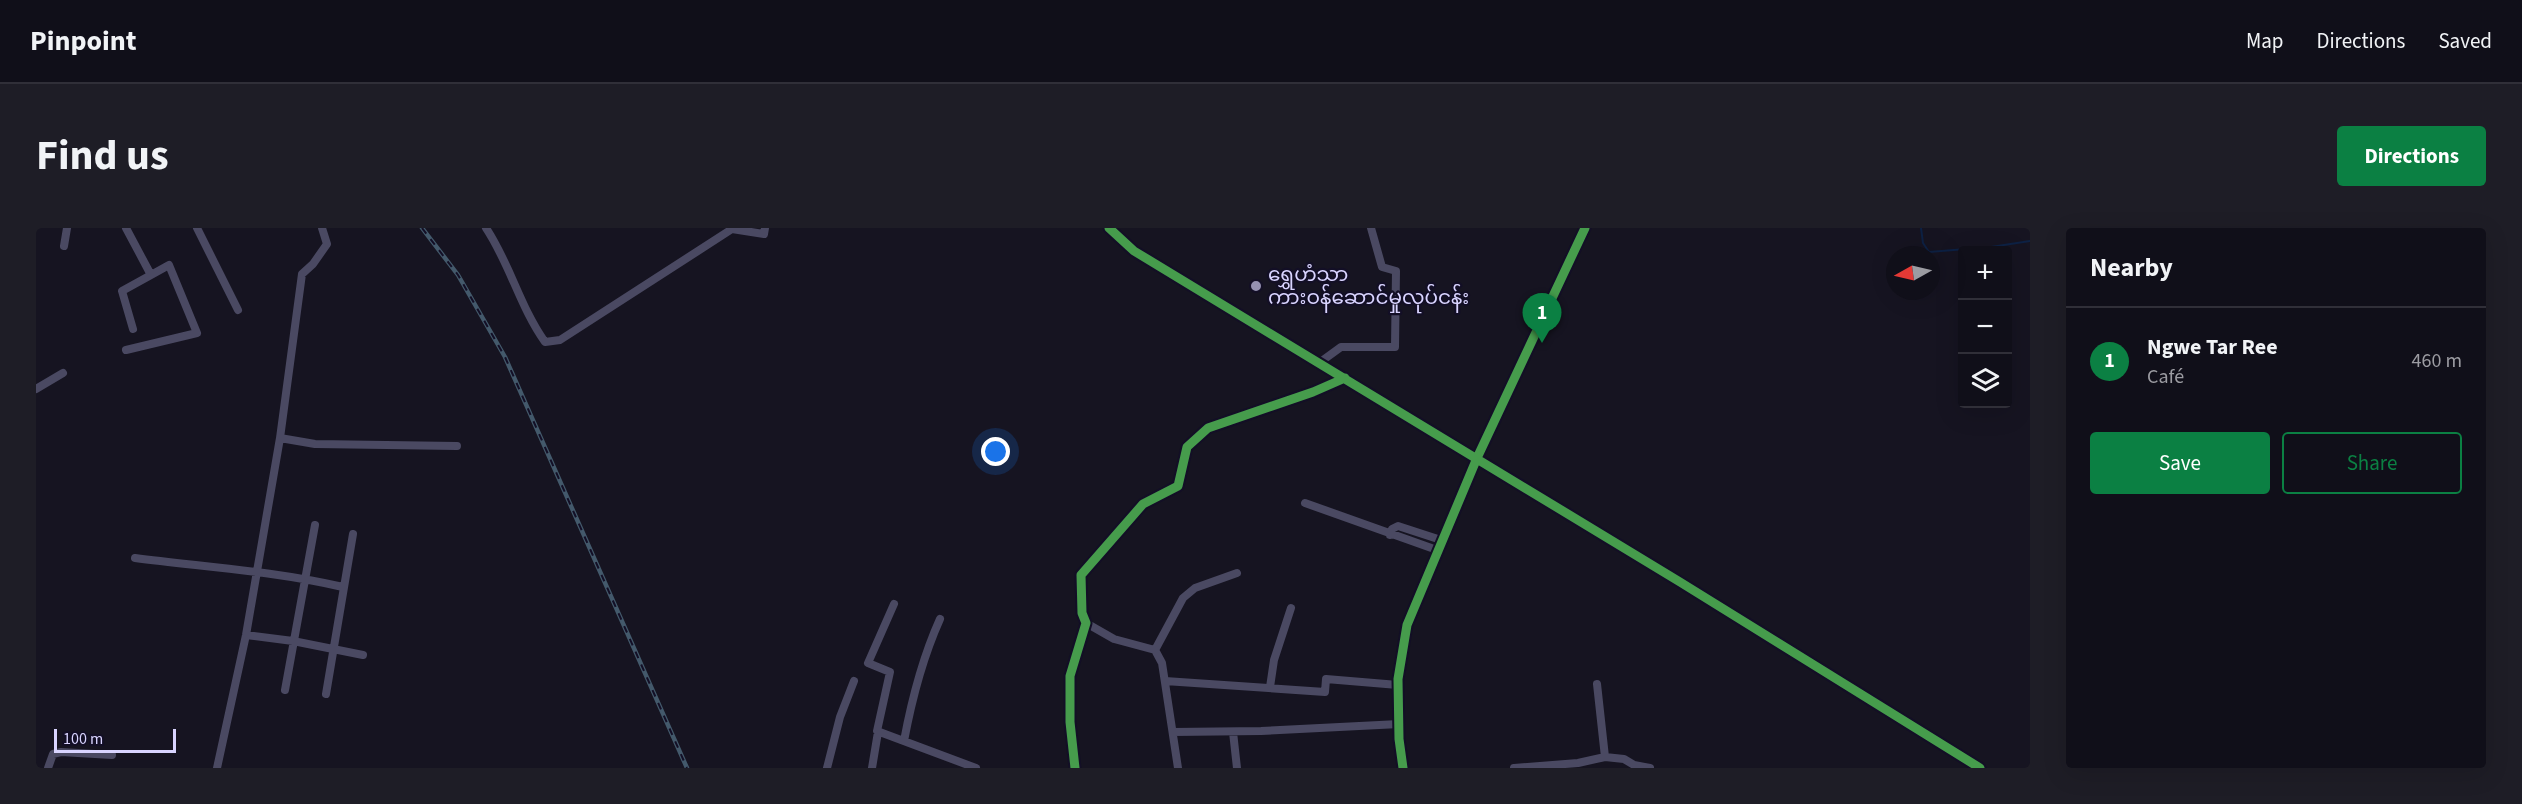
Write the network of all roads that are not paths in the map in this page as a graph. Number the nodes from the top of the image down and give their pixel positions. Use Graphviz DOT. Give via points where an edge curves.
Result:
graph roads {
  1 [pos="67,228"];
  2 [pos="126,228"];
  3 [pos="197,228"];
  4 [pos="322,228"];
  5 [pos="486,228"];
  6 [pos="765,228"];
  7 [pos="1109,228"];
  8 [pos="1371,228"];
  9 [pos="1585,228"];
  10 [pos="64,246"];
  11 [pos="151,275"];
  12 [pos="238,310"];
  13 [pos="133,329"];
  14 [pos="126,350"];
  15 [pos="1320,363"];
  16 [pos="63,373"];
  17 [pos="1345,378"];
  18 [pos="36,389"];
  19 [pos="280,438"];
  20 [pos="457,446"];
  21 [pos="1477,458"];
  22 [pos="1305,503"];
  23 [pos="315,525"];
  24 [pos="353,534"];
  25 [pos="1390,535"];
  26 [pos="1442,540"];
  27 [pos="1437,550"];
  28 [pos="135,558"];
  29 [pos="256,570"];
  30 [pos="1237,573"];
  31 [pos="305,578"];
  32 [pos="343,587"];
  33 [pos="894,603"];
  34 [pos="1290,608"];
  35 [pos="940,619"];
  36 [pos="1086,623"];
  37 [pos="246,635"];
  38 [pos="293,641"];
  39 [pos="333,649"];
  40 [pos="1155,650"];
  41 [pos="363,656"];
  42 [pos="854,681"];
  43 [pos="1165,681"];
  44 [pos="1597,684"];
  45 [pos="1398,685"];
  46 [pos="1270,687"];
  47 [pos="285,690"];
  48 [pos="326,694"];
  49 [pos="1399,724"];
  50 [pos="878,732"];
  51 [pos="1173,732"];
  52 [pos="1233,732"];
  53 [pos="904,741"];
  54 [pos="112,755"];
  55 [pos="1605,757"];
  56 [pos="48,768"];
  57 [pos="218,768"];
  58 [pos="827,768"];
  59 [pos="872,768"];
  60 [pos="976,768"];
  61 [pos="1075,768"];
  62 [pos="1178,768"];
  63 [pos="1237,768"];
  64 [pos="1403,768"];
  65 [pos="1514,768"];
  66 [pos="1650,768"];
  67 [pos="1980,768"];
  1 -- 10 [label="street"];
  2 -- 11 [label="street"];
  3 -- 12 [label="street"];
  4 -- 19 [label="street" via="327,244 302,274"];
  5 -- 6 [label="street" via="545,342 560,340 732,229 764,234"];
  7 -- 15 [label="street" via="1134,251"];
  8 -- 15 [label="street" via="1382,267 1396,271 1395,347 1341,347"];
  9 -- 21 [label="street"];
  11 -- 13 [label="street" via="123,291"];
  11 -- 14 [label="street" via="169,265 197,333"];
  15 -- 17 [label="street"];
  16 -- 18 [label="street"];
  17 -- 21 [label="street"];
  17 -- 36 [label="street" via="1208,428 1187,447 1178,486 1143,504 1081,575 1082,614"];
  19 -- 20 [label="street" via="315,444"];
  19 -- 29 [label="street"];
  21 -- 26 [label="street"];
  21 -- 67 [label="street"];
  22 -- 25 [label="street"];
  23 -- 31 [label="street"];
  24 -- 32 [label="street"];
  25 -- 26 [label="street" via="1398,526"];
  25 -- 27 [label="street"];
  26 -- 27 [label="street"];
  27 -- 45 [label="street" via="1407,625"];
  28 -- 29 [label="street"];
  29 -- 31 [label="street"];
  29 -- 37 [label="street"];
  30 -- 40 [label="street" via="1195,588 1183,598"];
  31 -- 32 [label="street"];
  31 -- 38 [label="street"];
  32 -- 39 [label="street"];
  33 -- 50 [label="street" via="868,663 890,672"];
  34 -- 46 [label="street"];
  35 -- 53 [label="street" via="913,692"];
  36 -- 40 [label="street" via="1114,639"];
  36 -- 61 [label="street" via="1070,676"];
  37 -- 38 [label="street"];
  37 -- 57 [label="street"];
  38 -- 39 [label="street"];
  38 -- 47 [label="street"];
  39 -- 41 [label="street"];
  39 -- 48 [label="street"];
  40 -- 43 [label="street"];
  42 -- 58 [label="street"];
  43 -- 46 [label="street"];
  43 -- 51 [label="street"];
  44 -- 55 [label="street"];
  45 -- 46 [label="street" via="1326,679 1325,692"];
  45 -- 49 [label="street"];
  49 -- 52 [label="street"];
  49 -- 64 [label="street"];
  50 -- 53 [label="street"];
  50 -- 59 [label="street"];
  51 -- 52 [label="street"];
  51 -- 62 [label="street"];
  52 -- 63 [label="street"];
  53 -- 60 [label="street"];
  54 -- 56 [label="street" via="61,752 53,754"];
  55 -- 65 [label="street"];
  55 -- 66 [label="street"];
}
